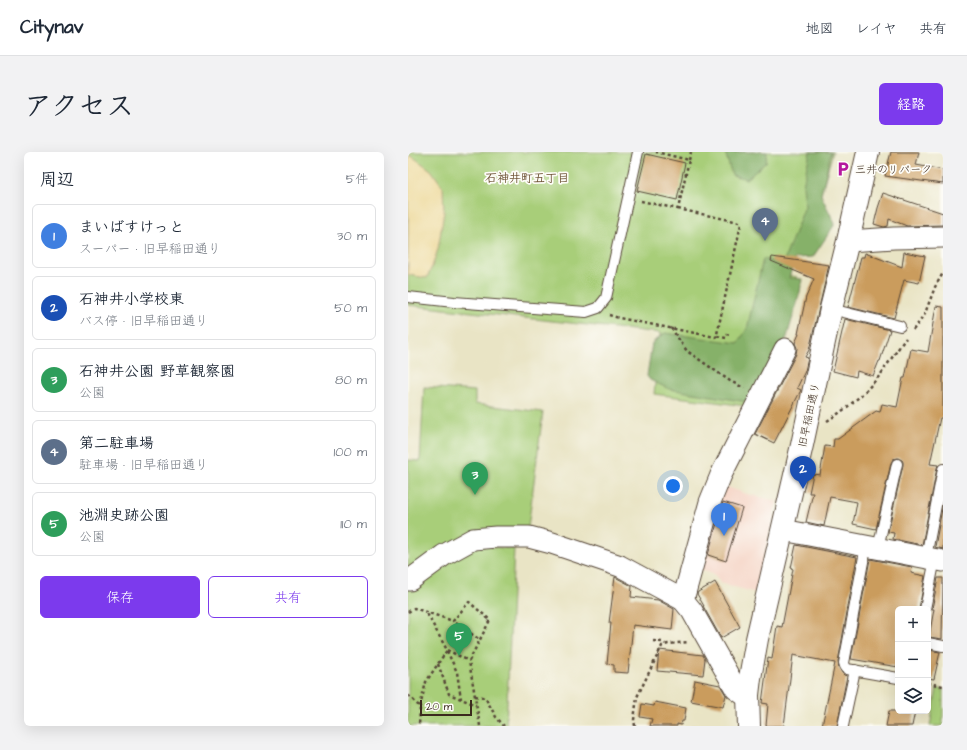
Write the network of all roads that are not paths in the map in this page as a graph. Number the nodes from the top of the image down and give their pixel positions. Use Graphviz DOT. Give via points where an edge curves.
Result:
graph roads {
  1 [pos="638,152"];
  2 [pos="868,152"];
  3 [pos="943,237"];
  4 [pos="848,241"];
  5 [pos="408,297"];
  6 [pos="831,309"];
  7 [pos="900,326"];
  8 [pos="785,349"];
  9 [pos="897,464"];
  10 [pos="943,468"];
  11 [pos="783,530"];
  12 [pos="872,547"];
  13 [pos="935,559"];
  14 [pos="408,580"];
  15 [pos="683,600"];
  16 [pos="926,606"];
  17 [pos="931,644"];
  18 [pos="943,646"];
  19 [pos="855,670"];
  20 [pos="895,677"];
  21 [pos="748,695"];
  22 [pos="748,726"];
  23 [pos="844,726"];
  1 -- 5 [label="lane" via="606,298 598,308 586,312"];
  2 -- 4 [label="main road, 旧早稲田通り"];
  3 -- 4 [label="street"];
  4 -- 6 [label="main road, 旧早稲田通り"];
  6 -- 7 [label="lane"];
  6 -- 11 [label="main road, 旧早稲田通り"];
  8 -- 15 [label="street" via="721,475 710,502"];
  9 -- 12 [label="lane"];
  10 -- 13 [label="lane"];
  11 -- 12 [label="street"];
  11 -- 21 [label="main road, 旧早稲田通り" via="757,639"];
  12 -- 13 [label="street"];
  12 -- 19 [label="lane" via="844,663 847,669"];
  13 -- 16 [label="lane"];
  14 -- 15 [label="street" via="473,539 529,537 620,566"];
  15 -- 21 [label="street" via="706,634 736,689"];
  17 -- 18 [label="lane"];
  19 -- 20 [label="lane"];
  19 -- 23 [label="lane"];
  21 -- 22 [label="main road, 旧早稲田通り"];
}
